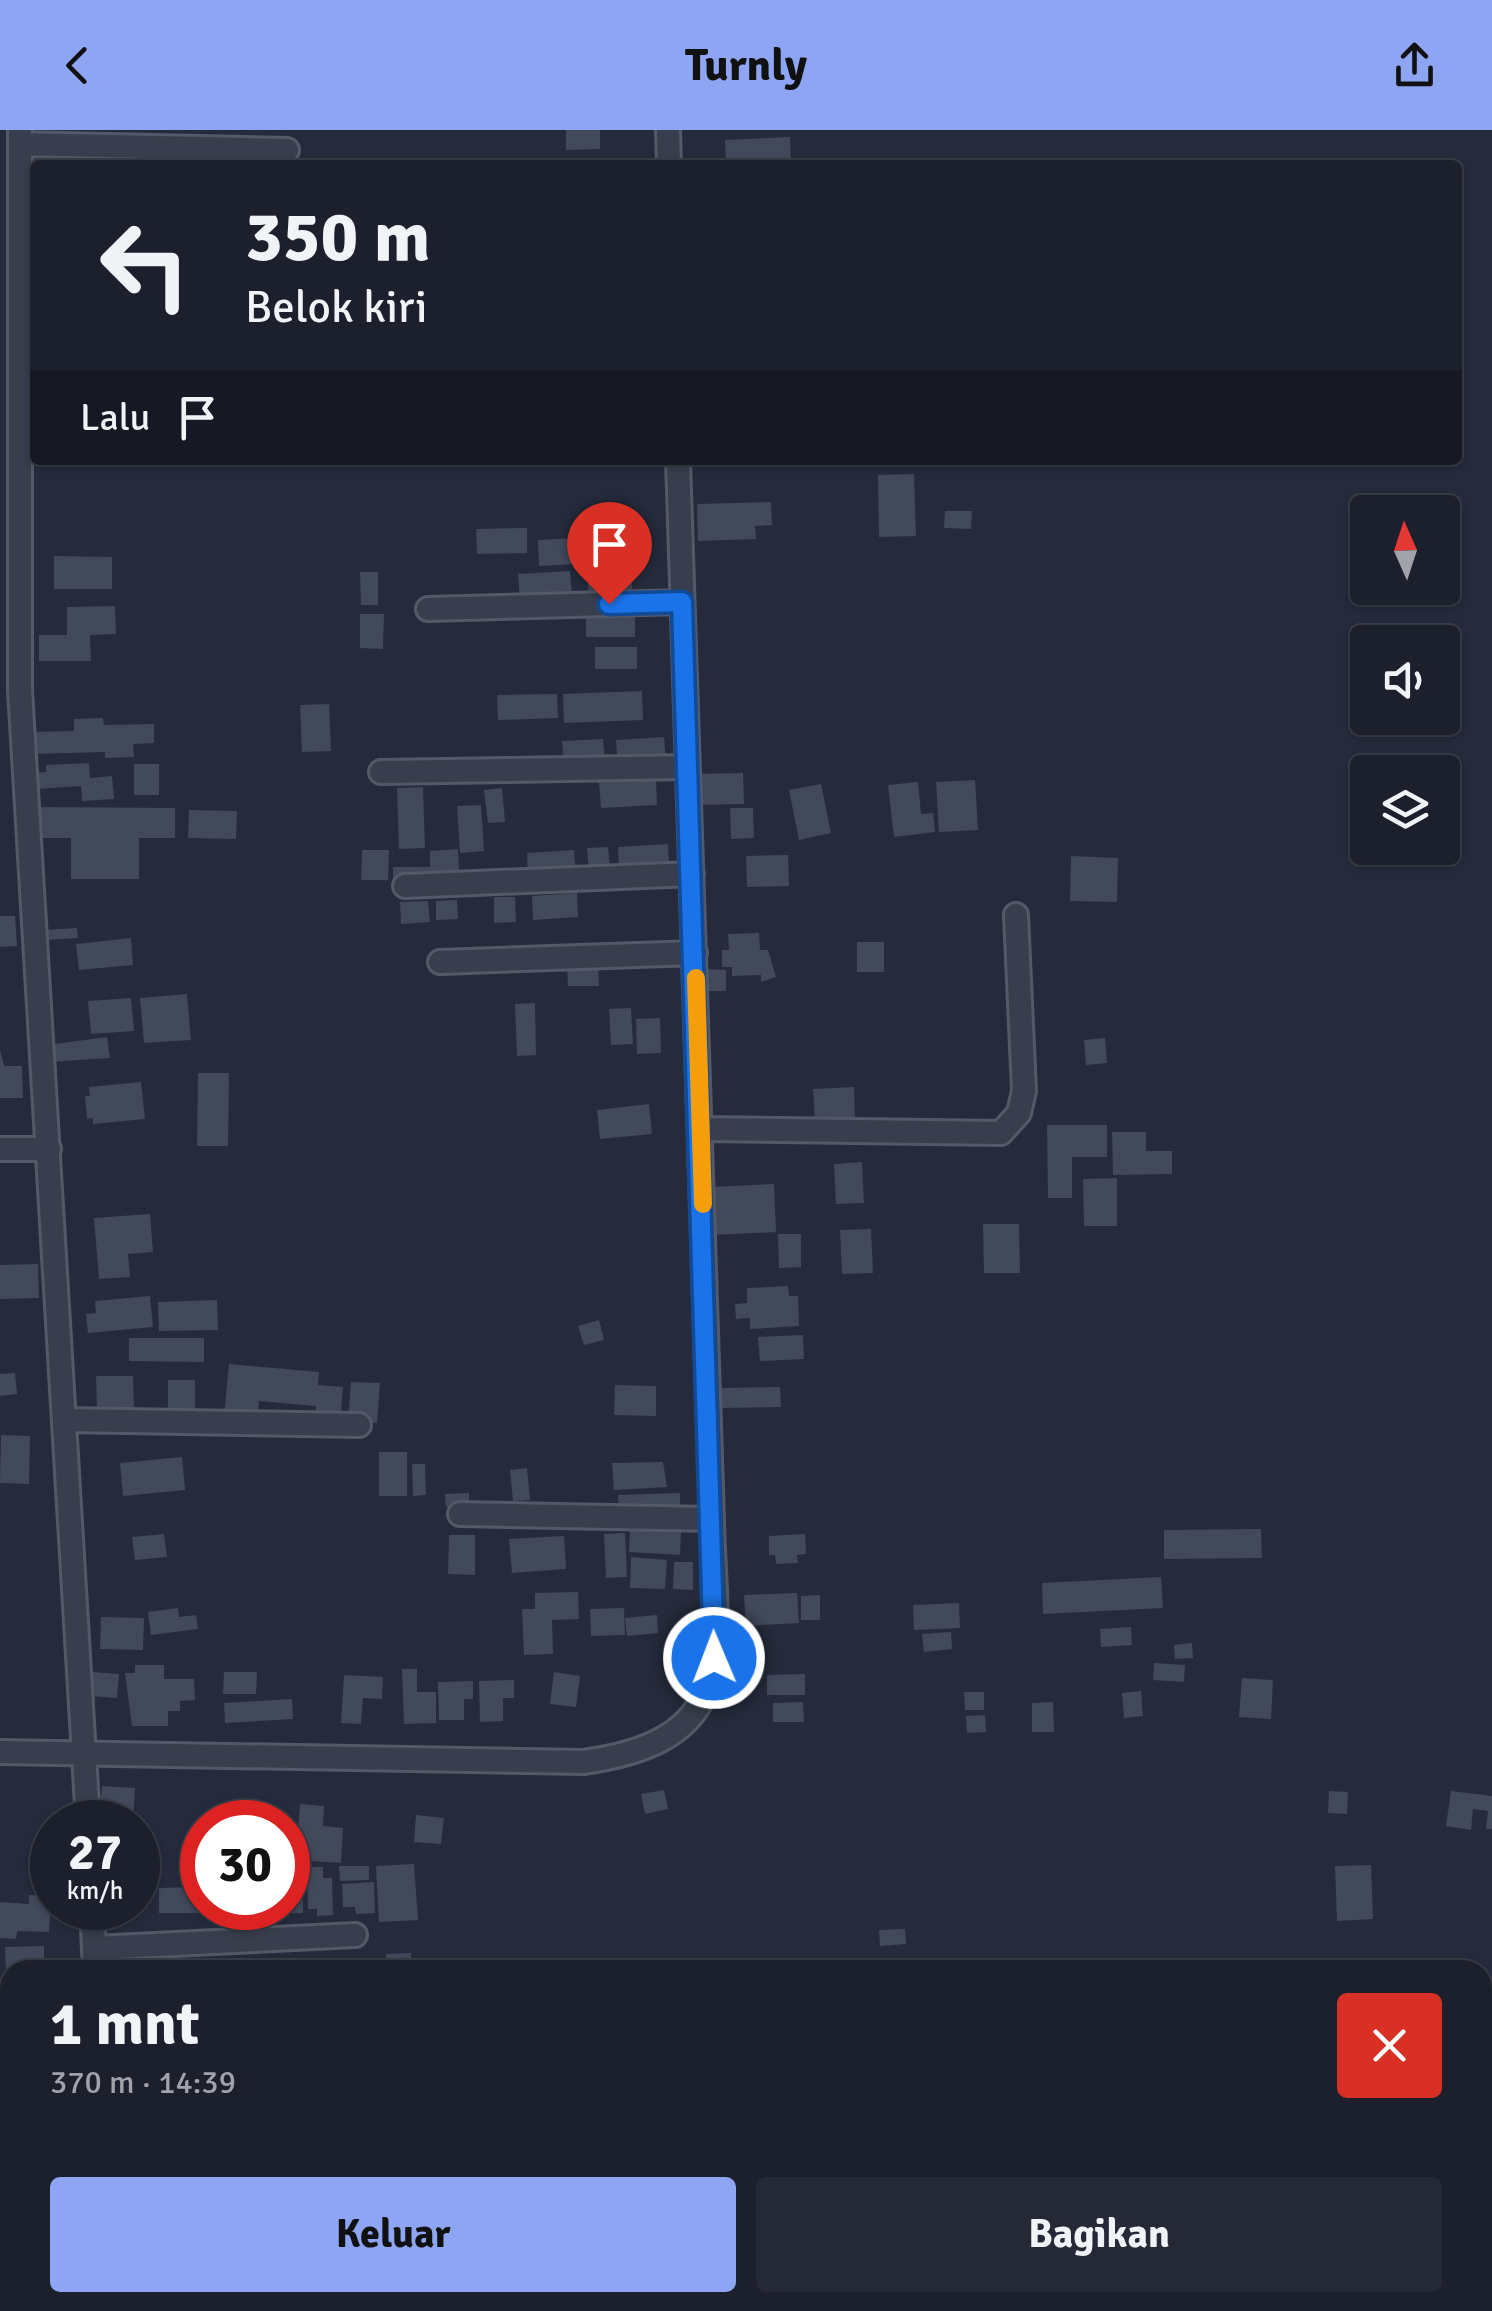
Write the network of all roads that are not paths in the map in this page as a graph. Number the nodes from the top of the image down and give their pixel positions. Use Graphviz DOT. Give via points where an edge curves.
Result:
graph roads {
  1 [pos="668,130"];
  2 [pos="20,137"];
  3 [pos="287,150"];
  4 [pos="669,160"];
  5 [pos="10,286"];
  6 [pos="26,426"];
  7 [pos="678,465"];
  8 [pos="682,602"];
  9 [pos="428,609"];
  10 [pos="687,767"];
  11 [pos="381,772"];
  12 [pos="692,874"];
  13 [pos="405,886"];
  14 [pos="1016,915"];
  15 [pos="695,953"];
  16 [pos="440,962"];
  17 [pos="701,1129"];
  18 [pos="0,1148"];
  19 [pos="48,1149"];
  20 [pos="66,1420"];
  21 [pos="359,1426"];
  22 [pos="460,1514"];
  23 [pos="712,1519"];
  24 [pos="0,1752"];
  25 [pos="86,1753"];
  26 [pos="87,1800"];
  27 [pos="93,1930"];
  28 [pos="355,1935"];
  29 [pos="94,1959"];
  1 -- 4 [label="street"];
  2 -- 3 [label="street"];
  2 -- 5 [label="street"];
  5 -- 6 [label="street"];
  6 -- 19 [label="street" via="20,690"];
  7 -- 8 [label="street"];
  8 -- 9 [label="street"];
  8 -- 10 [label="street"];
  10 -- 11 [label="street"];
  10 -- 12 [label="street"];
  12 -- 13 [label="street"];
  12 -- 15 [label="street"];
  14 -- 17 [label="street" via="1024,1091 1018,1114 1001,1133"];
  15 -- 16 [label="street"];
  15 -- 17 [label="street"];
  17 -- 23 [label="street"];
  18 -- 19 [label="street"];
  19 -- 20 [label="street"];
  20 -- 21 [label="street"];
  20 -- 25 [label="street"];
  22 -- 23 [label="street"];
  23 -- 25 [label="street" via="712,1685 696,1714 649,1748 583,1762"];
  24 -- 25 [label="street"];
  25 -- 26 [label="street"];
  27 -- 29 [label="street"];
  28 -- 29 [label="street"];
}
